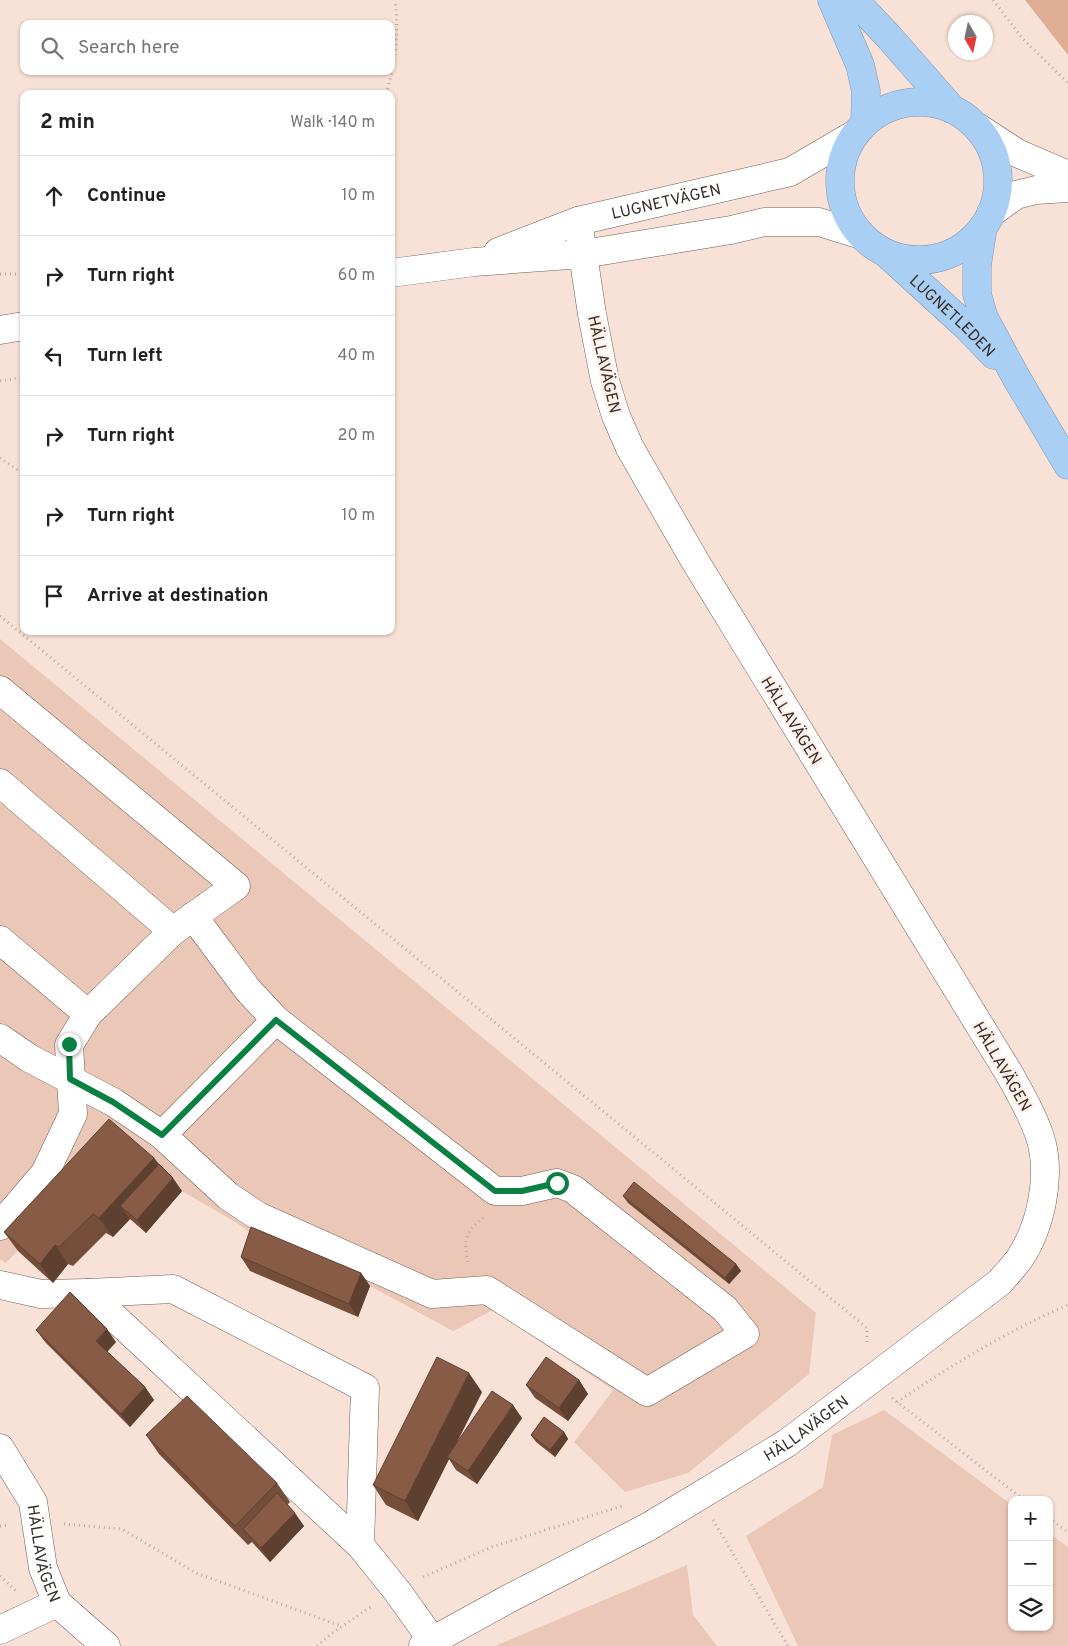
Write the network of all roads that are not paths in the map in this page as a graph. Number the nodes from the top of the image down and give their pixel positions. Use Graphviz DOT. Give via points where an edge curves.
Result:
graph roads {
  1 [pos="832,0"];
  2 [pos="854,0"];
  3 [pos="952,109"];
  4 [pos="977,126"];
  5 [pos="860,128"];
  6 [pos="1068,175"];
  7 [pos="1068,188"];
  8 [pos="987,220"];
  9 [pos="578,221"];
  10 [pos="861,235"];
  11 [pos="886,253"];
  12 [pos="583,254"];
  13 [pos="474,262"];
  14 [pos="395,272"];
  15 [pos="20,327"];
  16 [pos="0,330"];
  17 [pos="1017,379"];
  18 [pos="1068,466"];
  19 [pos="0,690"];
  20 [pos="0,783"];
  21 [pos="183,924"];
  22 [pos="0,940"];
  23 [pos="88,1014"];
  24 [pos="276,1020"];
  25 [pos="0,1038"];
  26 [pos="70,1079"];
  27 [pos="162,1135"];
  28 [pos="0,1226"];
  29 [pos="0,1284"];
  30 [pos="88,1293"];
  31 [pos="0,1448"];
  32 [pos="360,1545"];
  33 [pos="57,1603"];
  34 [pos="0,1630"];
  35 [pos="428,1643"];
  36 [pos="106,1646"];
  1 -- 5 [label="highway" via="860,65 866,91"];
  2 -- 3 [label="highway"];
  3 -- 4 [label="highway"];
  3 -- 5 [label="highway" via="921,102 901,103 878,113"];
  4 -- 6 [label="street" via="1017,153"];
  4 -- 8 [label="highway" via="993,152 998,174 996,198"];
  5 -- 9 [label="street, LUGNETVÄGEN" via="790,172"];
  5 -- 10 [label="highway" via="847,148 840,178 845,209"];
  7 -- 8 [label="street" via="1016,195"];
  8 -- 11 [label="highway" via="961,248 936,258 916,260"];
  8 -- 17 [label="highway, LUGNETLEDEN" via="977,265 977,294 984,318"];
  9 -- 12 [label="street, HÄLLAVÄGEN"];
  9 -- 13 [label="street, LUGNETVÄGEN"];
  10 -- 11 [label="highway"];
  10 -- 12 [label="street, LUGNETVÄGEN" via="819,222 764,222"];
  11 -- 17 [label="highway, LUGNETLEDEN" via="967,326"];
  12 -- 13 [label="street, LUGNETVÄGEN"];
  12 -- 35 [label="street, HÄLLAVÄGEN" via="605,381 630,448 695,561 1010,1075 1041,1138 1044,1169 1038,1216 1029,1240 1019,1259 1000,1282 786,1443 648,1527"];
  13 -- 14 [label="street, LUGNETVÄGEN"];
  15 -- 16 [label="street"];
  17 -- 18 [label="highway, LUGNETLEDEN"];
  19 -- 21 [label="street" via="236,886"];
  20 -- 21 [label="street"];
  21 -- 23 [label="street"];
  21 -- 24 [label="street"];
  22 -- 23 [label="street"];
  23 -- 26 [label="street" via="69,1044"];
  24 -- 27 [label="street"];
  24 -- 27 [label="street" via="495,1191 522,1191 557,1183 573,1189 726,1309 745,1334 647,1392 487,1290 432,1294 258,1216 228,1196"];
  25 -- 26 [label="street" via="29,1058"];
  26 -- 27 [label="street" via="113,1102"];
  26 -- 28 [label="street" via="73,1114 45,1173"];
  29 -- 30 [label="street" via="41,1294"];
  30 -- 32 [label="street"];
  30 -- 32 [label="street" via="173,1289 364,1388"];
  31 -- 33 [label="street, HÄLLAVÄGEN" via="33,1502 43,1568"];
  32 -- 35 [label="street" via="398,1591"];
  33 -- 34 [label="street"];
  33 -- 36 [label="street, HÄLLAVÄGEN"];
}
